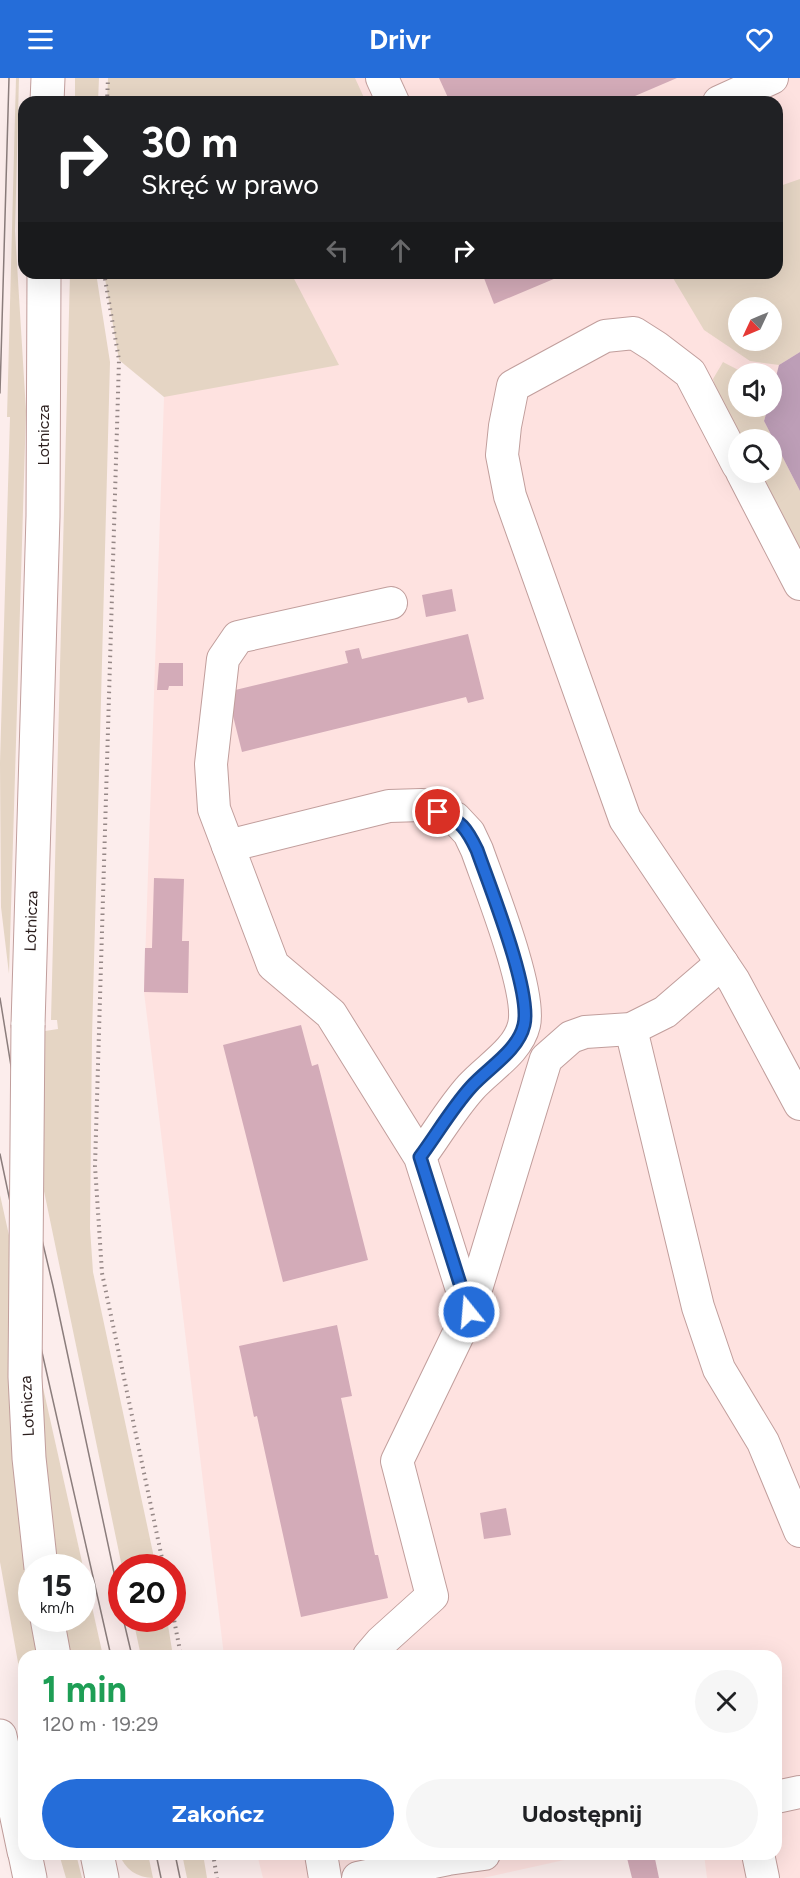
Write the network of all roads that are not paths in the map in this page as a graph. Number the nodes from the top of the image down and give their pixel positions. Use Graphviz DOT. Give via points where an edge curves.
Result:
graph roads {
  1 [pos="48,78"];
  2 [pos="382,78"];
  3 [pos="772,78"];
  4 [pos="48,96"];
  5 [pos="390,96"];
  6 [pos="733,96"];
  7 [pos="44,279"];
  8 [pos="728,446"];
  9 [pos="748,483"];
  10 [pos="800,584"];
  11 [pos="391,603"];
  12 [pos="228,846"];
  13 [pos="722,963"];
  14 [pos="631,1029"];
  15 [pos="800,1104"];
  16 [pos="420,1157"];
  17 [pos="469,1312"];
  18 [pos="800,1531"];
  19 [pos="39,1554"];
  20 [pos="50,1632"];
  21 [pos="53,1650"];
  22 [pos="374,1650"];
  23 [pos="0,1737"];
  24 [pos="800,1792"];
  25 [pos="782,1796"];
  26 [pos="18,1824"];
  27 [pos="26,1860"];
  28 [pos="98,1860"];
  29 [pos="322,1860"];
  30 [pos="443,1860"];
  31 [pos="759,1860"];
  32 [pos="30,1878"];
  33 [pos="102,1878"];
  34 [pos="325,1878"];
  35 [pos="358,1878"];
  36 [pos="763,1878"];
  1 -- 4 [label="main road"];
  2 -- 5 [label="lane"];
  3 -- 6 [label="lane"];
  7 -- 19 [label="main road, Lotnicza, bridge" via="43,516 28,1025 25,1377"];
  8 -- 13 [label="lane" via="690,373 634,333 605,336 513,386 502,455 510,496 625,819"];
  9 -- 10 [label="lane"];
  11 -- 12 [label="lane" via="238,637 223,659 211,764 214,810"];
  12 -- 16 [label="lane" via="273,965 331,1014"];
  12 -- 16 [label="lane" via="388,806 422,806 455,818 469,833 516,966 526,1007 524,1026 516,1043 471,1087"];
  13 -- 14 [label="lane" via="665,1012"];
  13 -- 15 [label="lane"];
  14 -- 17 [label="lane" via="585,1032 571,1037 546,1059"];
  14 -- 18 [label="lane" via="698,1307 719,1369 763,1442"];
  16 -- 17 [label="lane"];
  17 -- 22 [label="lane" via="397,1461 432,1596"];
  20 -- 21 [label="main road"];
  23 -- 26 [label="main road"];
  24 -- 25 [label="lane"];
  27 -- 32 [label="main road"];
  28 -- 33 [label="main road"];
  29 -- 34 [label="lane"];
  30 -- 35 [label="lane"];
  31 -- 36 [label="lane"];
}
